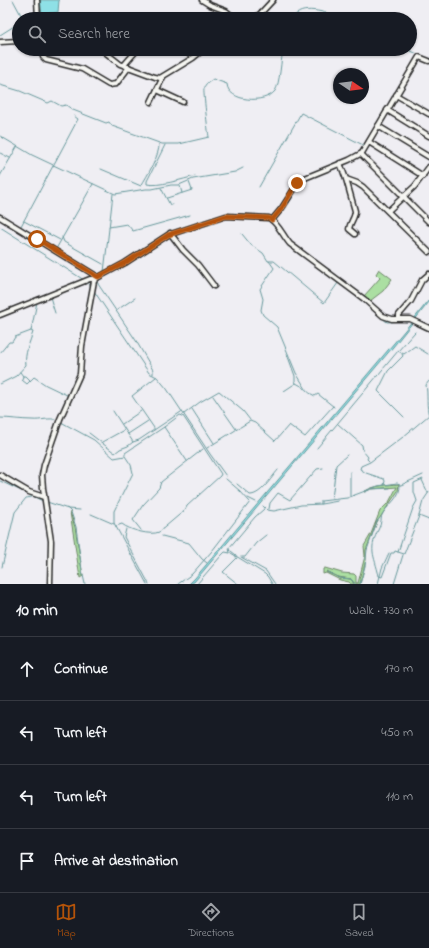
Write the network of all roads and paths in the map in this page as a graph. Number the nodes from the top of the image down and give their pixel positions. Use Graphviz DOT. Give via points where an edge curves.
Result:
graph roads {
  1 [pos="37,0"];
  2 [pos="202,0"];
  3 [pos="273,0"];
  4 [pos="38,12"];
  5 [pos="227,12"];
  6 [pos="262,12"];
  7 [pos="12,41"];
  8 [pos="0,42"];
  9 [pos="43,56"];
  10 [pos="109,56"];
  11 [pos="132,56"];
  12 [pos="196,56"];
  13 [pos="429,61"];
  14 [pos="124,65"];
  15 [pos="129,67"];
  16 [pos="163,77"];
  17 [pos="157,90"];
  18 [pos="396,95"];
  19 [pos="151,102"];
  20 [pos="183,102"];
  21 [pos="387,110"];
  22 [pos="429,114"];
  23 [pos="378,126"];
  24 [pos="429,136"];
  25 [pos="369,142"];
  26 [pos="361,154"];
  27 [pos="429,157"];
  28 [pos="340,164"];
  29 [pos="429,167"];
  30 [pos="423,176"];
  31 [pos="346,179"];
  32 [pos="404,197"];
  33 [pos="388,211"];
  34 [pos="0,216"];
  35 [pos="272,220"];
  36 [pos="429,222"];
  37 [pos="170,233"];
  38 [pos="355,234"];
  39 [pos="429,252"];
  40 [pos="429,274"];
  41 [pos="97,278"];
  42 [pos="214,286"];
  43 [pos="0,315"];
  44 [pos="399,318"];
  45 [pos="429,328"];
  46 [pos="0,475"];
  47 [pos="44,497"];
  48 [pos="50,584"];
  1 -- 4 [label="street"];
  2 -- 5 [label="street"];
  3 -- 6 [label="street"];
  7 -- 8 [label="street"];
  9 -- 15 [label="street" via="46,60 82,69 109,85 116,84"];
  10 -- 14 [label="street"];
  11 -- 14 [label="street"];
  12 -- 16 [label="street"];
  13 -- 18 [label="street" via="419,57"];
  14 -- 15 [label="street"];
  15 -- 16 [label="street" via="155,77"];
  16 -- 17 [label="street"];
  17 -- 19 [label="street"];
  17 -- 20 [label="street"];
  18 -- 21 [label="street"];
  18 -- 22 [label="street"];
  21 -- 23 [label="street"];
  21 -- 24 [label="street"];
  23 -- 25 [label="street"];
  23 -- 27 [label="street"];
  25 -- 26 [label="street"];
  25 -- 30 [label="street"];
  26 -- 28 [label="street"];
  26 -- 32 [label="street"];
  28 -- 31 [label="street"];
  28 -- 35 [label="street" via="300,180"];
  29 -- 30 [label="street"];
  30 -- 32 [label="street"];
  31 -- 33 [label="street" via="363,187"];
  31 -- 38 [label="street" via="355,211 349,229"];
  32 -- 33 [label="street"];
  32 -- 36 [label="street"];
  33 -- 39 [label="street"];
  34 -- 41 [label="street"];
  35 -- 37 [label="street" via="226,216"];
  35 -- 44 [label="street" via="290,244 383,316 389,319"];
  37 -- 41 [label="street"];
  37 -- 42 [label="street"];
  40 -- 44 [label="street" via="422,280"];
  41 -- 43 [label="street"];
  41 -- 47 [label="street" via="93,285 85,324 80,374 60,419 43,469"];
  44 -- 45 [label="street" via="413,320"];
  46 -- 47 [label="street" via="25,490"];
  47 -- 48 [label="street" via="51,541"];
}
